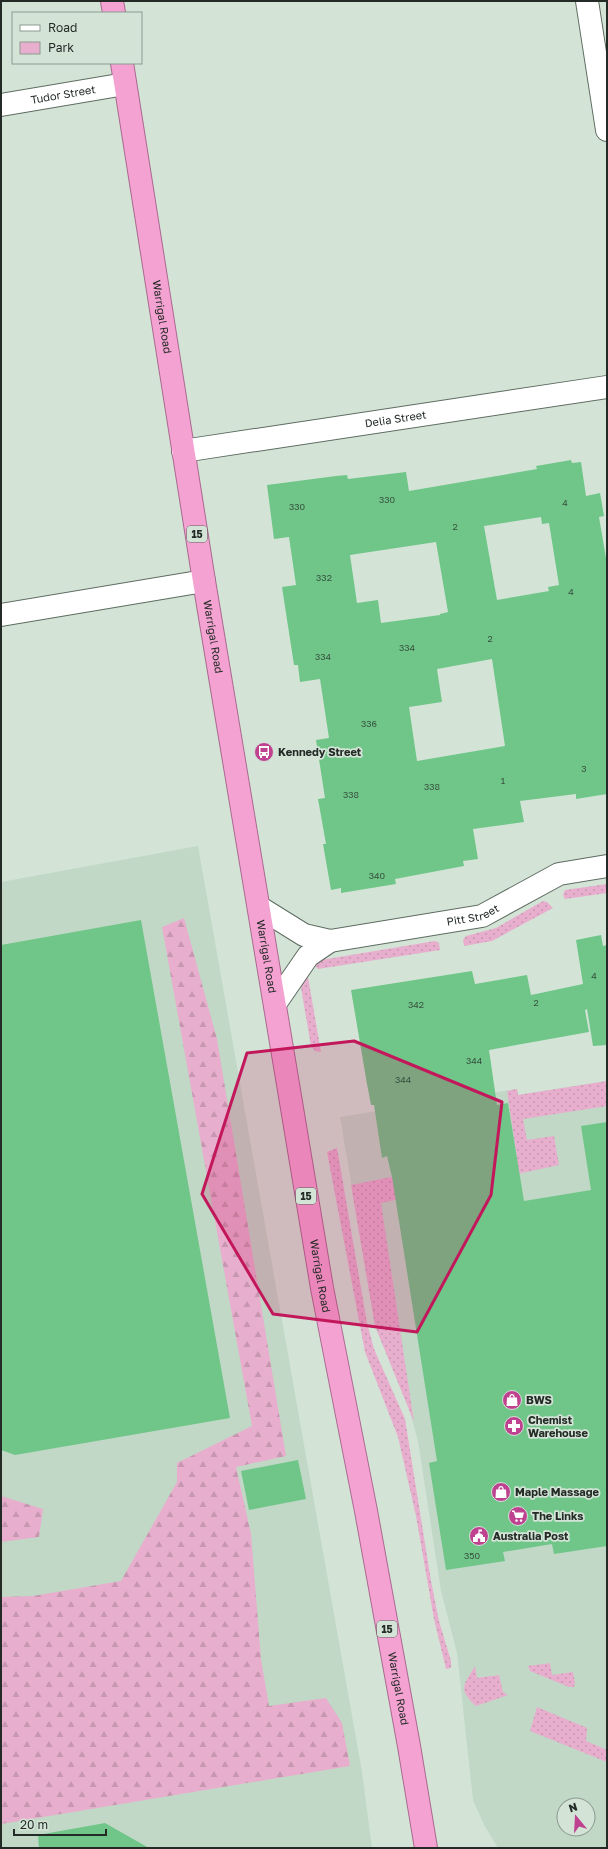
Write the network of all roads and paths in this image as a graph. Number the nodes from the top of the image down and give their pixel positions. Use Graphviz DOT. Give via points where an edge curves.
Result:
graph roads {
  1 [pos="112,1"];
  2 [pos="587,1"];
  3 [pos="114,12"];
  4 [pos="122,64"];
  5 [pos="125,84"];
  6 [pos="1,105"];
  7 [pos="607,130"];
  8 [pos="607,387"];
  9 [pos="183,451"];
  10 [pos="204,581"];
  11 [pos="1,615"];
  12 [pos="607,866"];
  13 [pos="260,907"];
  14 [pos="330,941"];
  15 [pos="275,1004"];
  16 [pos="426,1848"];
  1 -- 3 [label="highway"];
  2 -- 7 [label="street"];
  4 -- 5 [label="highway, Warrigal Road / 15"];
  5 -- 6 [label="street, Tudor Street"];
  5 -- 9 [label="highway, Warrigal Road / 15"];
  8 -- 9 [label="street, Delia Street"];
  9 -- 10 [label="highway, Warrigal Road / 15"];
  10 -- 11 [label="street"];
  10 -- 13 [label="highway, Warrigal Road / 15"];
  12 -- 14 [label="street, Pitt Street" via="559,874 482,916"];
  13 -- 14 [label="street, Pitt Street" via="304,935"];
  13 -- 15 [label="highway, Warrigal Road / 15"];
  14 -- 15 [label="street, Pitt Street" via="308,956"];
  15 -- 16 [label="highway, Warrigal Road / 15" via="322,1288 366,1511"];
}
